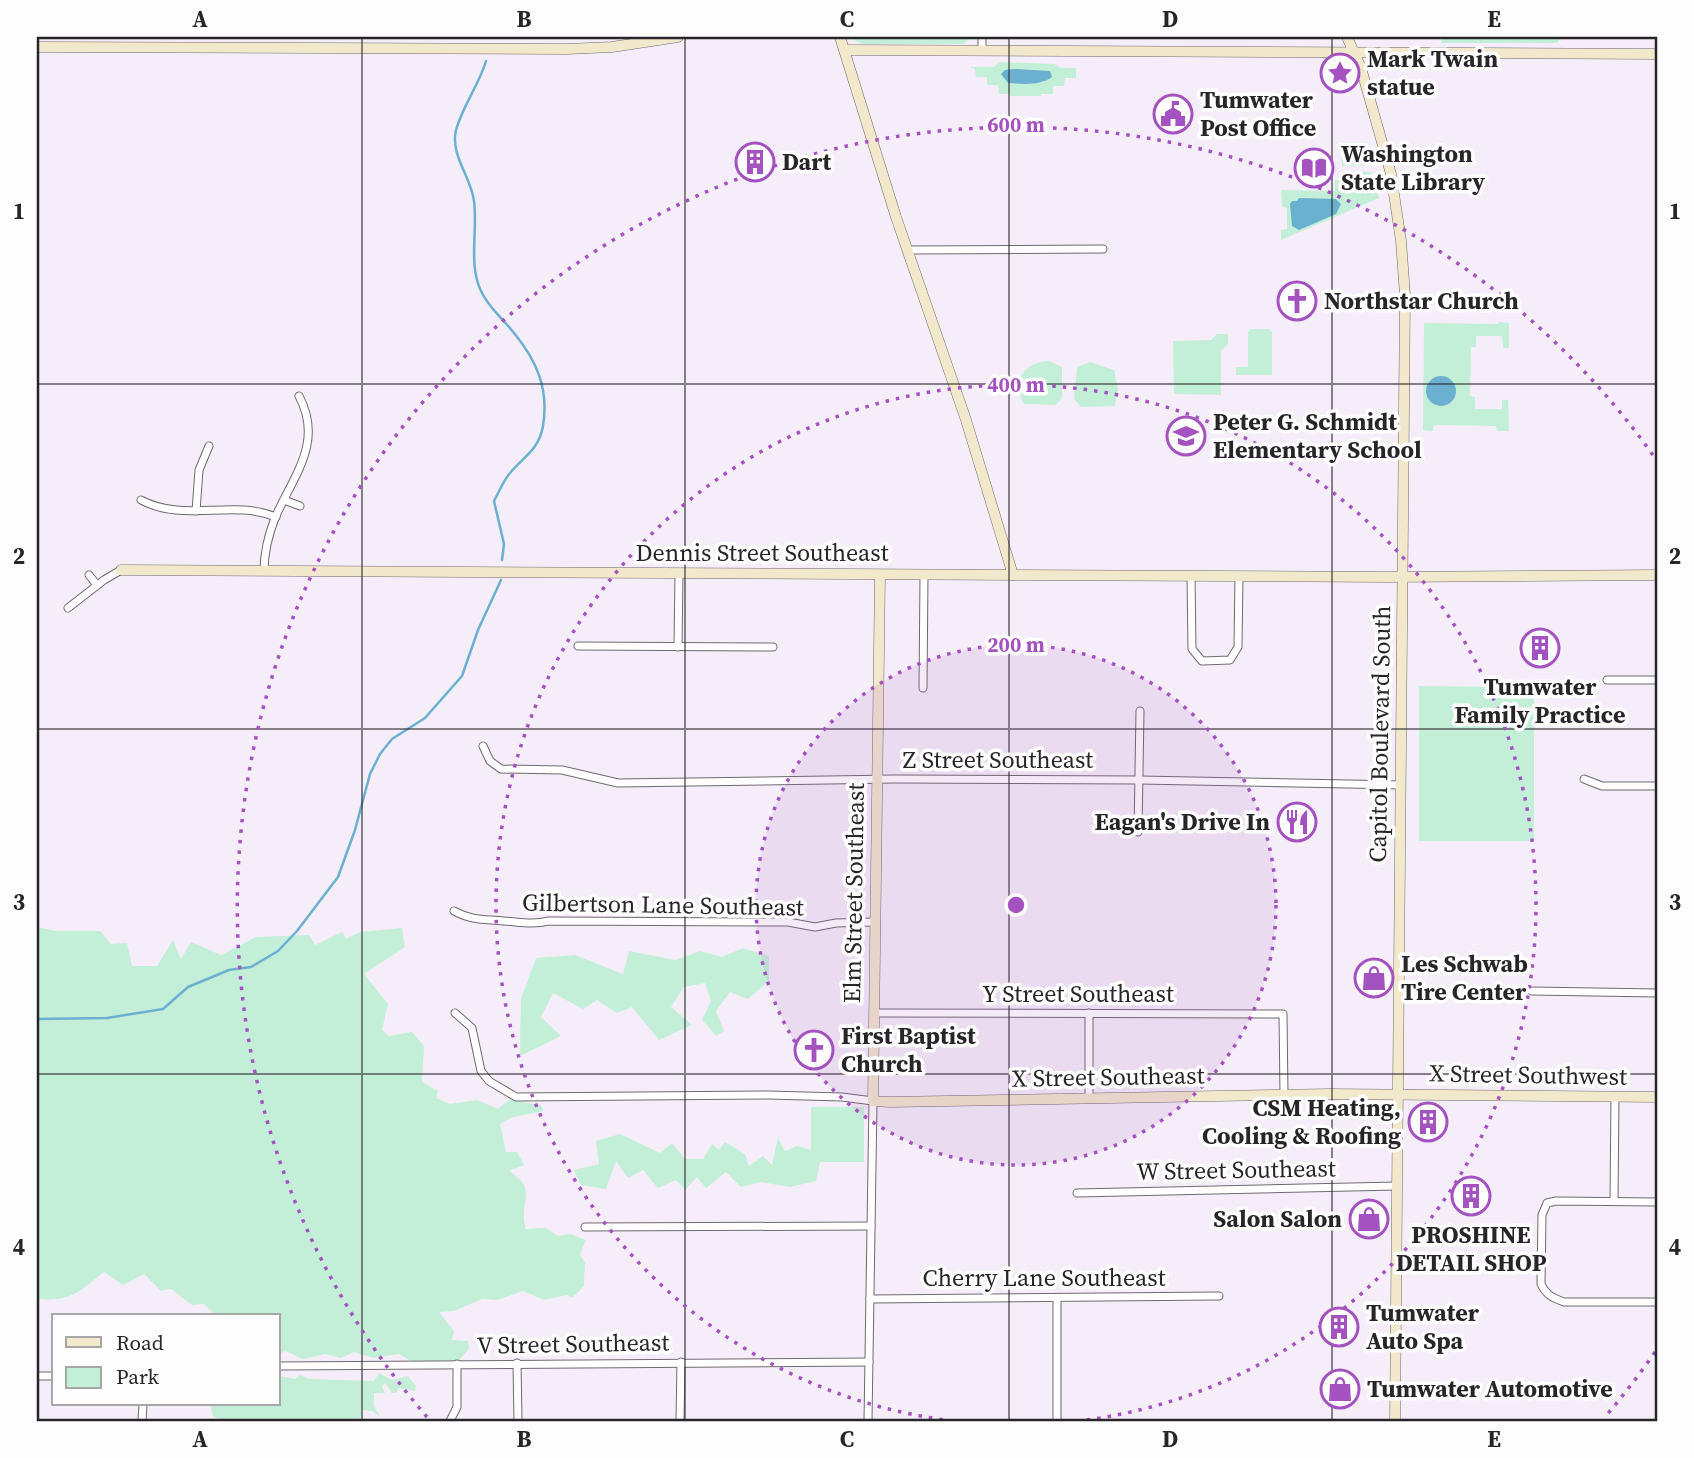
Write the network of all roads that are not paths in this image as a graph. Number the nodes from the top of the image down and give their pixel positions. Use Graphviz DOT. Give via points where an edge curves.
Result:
graph roads {
  1 [pos="678,37"];
  2 [pos="841,37"];
  3 [pos="982,37"];
  4 [pos="1346,37"];
  5 [pos="37,47"];
  6 [pos="845,50"];
  7 [pos="982,51"];
  8 [pos="1355,53"];
  9 [pos="1657,54"];
  10 [pos="1103,249"];
  11 [pos="908,250"];
  12 [pos="299,396"];
  13 [pos="209,446"];
  14 [pos="141,500"];
  15 [pos="284,500"];
  16 [pos="300,506"];
  17 [pos="196,511"];
  18 [pos="276,517"];
  19 [pos="121,570"];
  20 [pos="264,571"];
  21 [pos="679,574"];
  22 [pos="89,575"];
  23 [pos="880,575"];
  24 [pos="924,575"];
  25 [pos="1013,575"];
  26 [pos="1657,575"];
  27 [pos="1191,576"];
  28 [pos="1239,576"];
  29 [pos="1402,577"];
  30 [pos="97,585"];
  31 [pos="68,608"];
  32 [pos="579,646"];
  33 [pos="678,647"];
  34 [pos="774,647"];
  35 [pos="1607,680"];
  36 [pos="1657,680"];
  37 [pos="923,688"];
  38 [pos="1140,711"];
  39 [pos="483,746"];
  40 [pos="877,779"];
  41 [pos="1584,779"];
  42 [pos="1140,780"];
  43 [pos="1400,785"];
  44 [pos="1657,786"];
  45 [pos="1138,832"];
  46 [pos="454,911"];
  47 [pos="874,922"];
  48 [pos="1531,991"];
  49 [pos="1657,993"];
  50 [pos="455,1013"];
  51 [pos="874,1013"];
  52 [pos="1089,1013"];
  53 [pos="1397,1094"];
  54 [pos="1284,1095"];
  55 [pos="1615,1097"];
  56 [pos="1657,1097"];
  57 [pos="1089,1099"];
  58 [pos="873,1101"];
  59 [pos="1397,1186"];
  60 [pos="1077,1193"];
  61 [pos="1614,1201"];
  62 [pos="1657,1202"];
  63 [pos="871,1226"];
  64 [pos="585,1227"];
  65 [pos="1219,1296"];
  66 [pos="1057,1298"];
  67 [pos="870,1299"];
  68 [pos="1657,1302"];
  69 [pos="681,1362"];
  70 [pos="869,1362"];
  71 [pos="517,1363"];
  72 [pos="457,1364"];
  73 [pos="280,1366"];
  74 [pos="450,1421"];
  75 [pos="518,1421"];
  76 [pos="680,1421"];
  77 [pos="868,1421"];
  78 [pos="1058,1421"];
  79 [pos="1395,1421"];
  1 -- 5 [label="street" via="567,49"];
  2 -- 6 [label="street"];
  3 -- 7 [label="street"];
  4 -- 8 [label="street, Capitol Boulevard South"];
  6 -- 7 [label="street"];
  6 -- 11 [label="street"];
  7 -- 8 [label="street"];
  8 -- 9 [label="street"];
  8 -- 29 [label="street, Capitol Boulevard South" via="1391,174 1401,241 1405,353"];
  10 -- 11 [label="street"];
  11 -- 25 [label="street"];
  12 -- 15 [label="street" via="308,421 308,442"];
  13 -- 17 [label="street" via="199,470"];
  14 -- 17 [label="street" via="167,510"];
  15 -- 16 [label="street"];
  15 -- 18 [label="street"];
  17 -- 18 [label="street" via="254,510"];
  18 -- 20 [label="street" via="266,543"];
  19 -- 20 [label="street, Dennis Street Southeast"];
  19 -- 30 [label="street"];
  20 -- 21 [label="street, Dennis Street Southeast"];
  21 -- 23 [label="street, Dennis Street Southeast"];
  21 -- 33 [label="street"];
  22 -- 30 [label="street"];
  23 -- 24 [label="street, Dennis Street Southeast"];
  23 -- 40 [label="street, Elm Street Southeast"];
  24 -- 25 [label="street, Dennis Street Southeast"];
  24 -- 37 [label="street"];
  25 -- 27 [label="street, Dennis Street Southeast"];
  26 -- 29 [label="street, Dennis Street Southeast"];
  27 -- 28 [label="street, Dennis Street Southeast"];
  27 -- 28 [label="street" via="1192,649 1202,661 1212,663 1230,660 1238,647"];
  28 -- 29 [label="street, Dennis Street Southeast"];
  29 -- 43 [label="street, Capitol Boulevard South"];
  30 -- 31 [label="street"];
  32 -- 33 [label="street"];
  33 -- 34 [label="street"];
  35 -- 36 [label="street"];
  38 -- 42 [label="street"];
  39 -- 40 [label="street, Z Street Southeast" via="490,761 501,769 562,770 618,783"];
  40 -- 42 [label="street, Z Street Southeast"];
  40 -- 47 [label="street, Elm Street Southeast"];
  41 -- 44 [label="street" via="1602,786"];
  42 -- 43 [label="street, Z Street Southeast"];
  42 -- 45 [label="street"];
  43 -- 53 [label="street, Capitol Boulevard South"];
  46 -- 47 [label="street, Gilbertson Lane Southeast" via="472,920 527,924 788,922 815,927"];
  47 -- 51 [label="street, Elm Street Southeast"];
  48 -- 49 [label="street"];
  50 -- 58 [label="street, X Street Southeast" via="472,1028 481,1071 488,1081 516,1097 768,1095"];
  51 -- 52 [label="street, Y Street Southeast"];
  51 -- 58 [label="street, Elm Street Southeast"];
  52 -- 54 [label="street, Y Street Southeast" via="1283,1014"];
  52 -- 57 [label="street"];
  53 -- 54 [label="street, X Street Southeast"];
  53 -- 55 [label="street, X Street Southwest"];
  53 -- 59 [label="street, Capitol Boulevard South"];
  54 -- 57 [label="street, X Street Southeast"];
  55 -- 56 [label="street, X Street Southwest"];
  55 -- 61 [label="street"];
  57 -- 58 [label="street, X Street Southeast"];
  58 -- 63 [label="street, Elm Street Southeast"];
  59 -- 60 [label="street, W Street Southeast"];
  59 -- 79 [label="street, Capitol Boulevard South"];
  61 -- 62 [label="street"];
  61 -- 68 [label="street" via="1547,1203 1542,1215 1541,1284 1545,1292 1564,1302"];
  63 -- 64 [label="street"];
  63 -- 67 [label="street, Elm Street Southeast"];
  65 -- 66 [label="street, Cherry Lane Southeast"];
  66 -- 67 [label="street, Cherry Lane Southeast"];
  66 -- 78 [label="street"];
  67 -- 70 [label="street, Elm Street Southeast"];
  69 -- 70 [label="street, V Street Southeast"];
  69 -- 71 [label="street, V Street Southeast"];
  69 -- 76 [label="street"];
  70 -- 77 [label="street, Elm Street Southeast"];
  71 -- 72 [label="street, V Street Southeast"];
  71 -- 75 [label="street"];
  72 -- 73 [label="street, V Street Southeast"];
  72 -- 74 [label="street" via="457,1407"];
}
